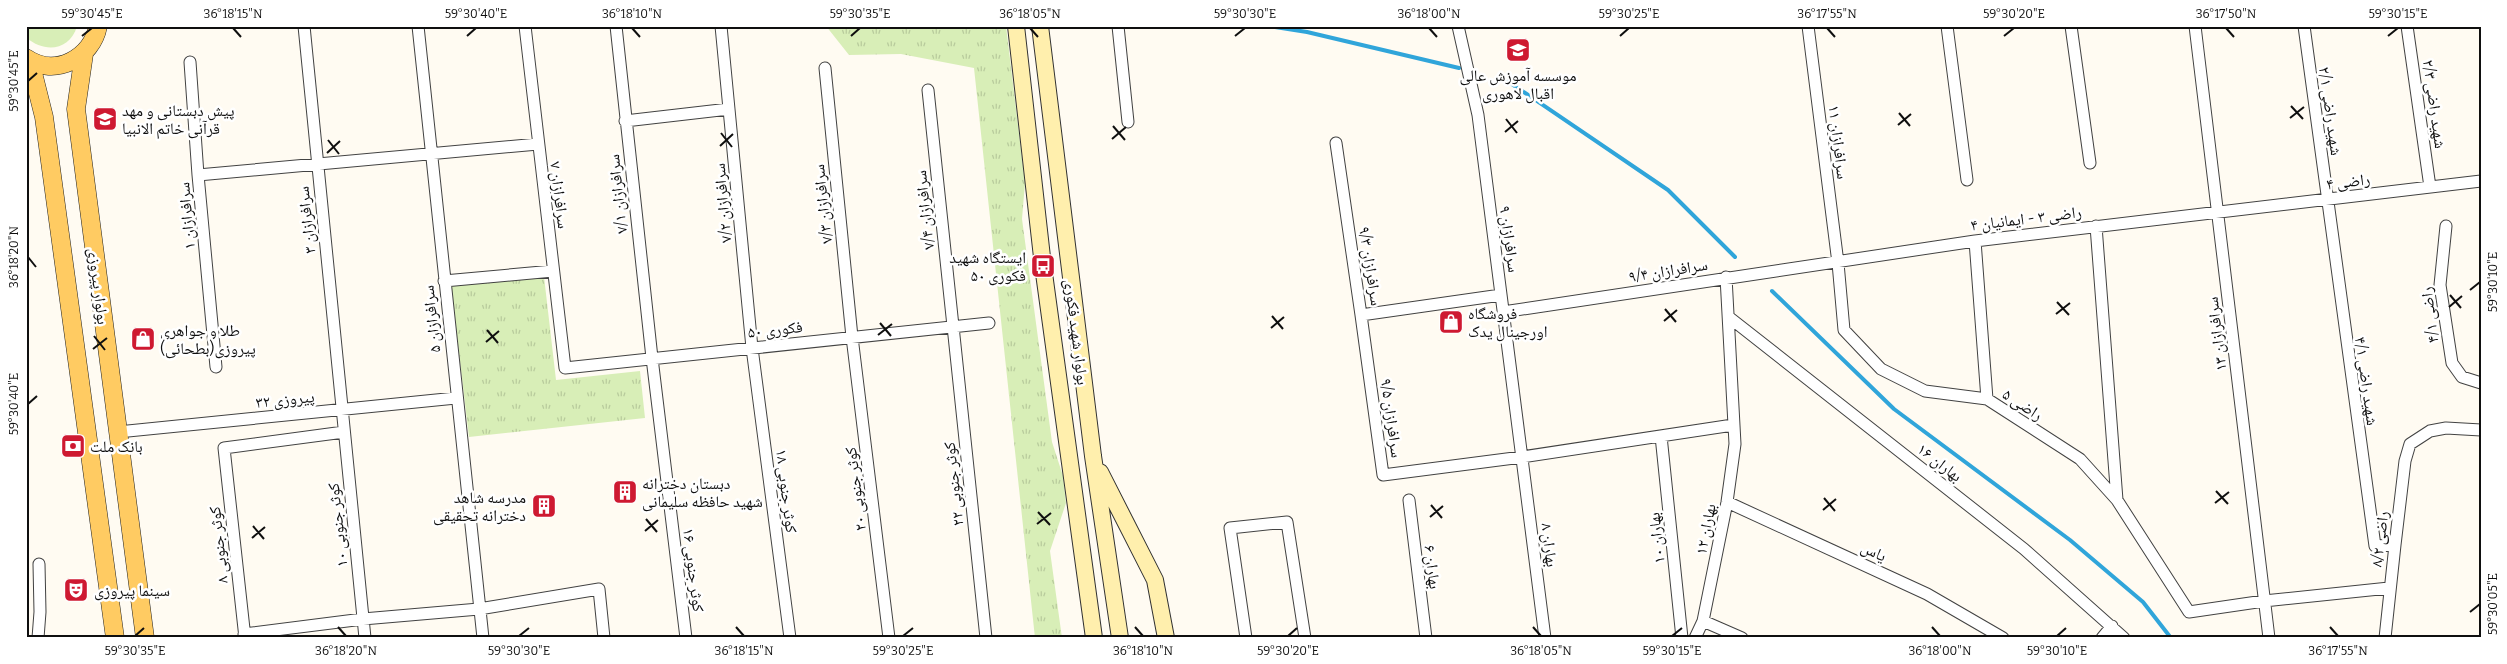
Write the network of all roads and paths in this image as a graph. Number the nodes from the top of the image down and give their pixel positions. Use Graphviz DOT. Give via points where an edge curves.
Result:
graph roads {
  1 [pos="304,26"];
  2 [pos="418,26"];
  3 [pos="525,26"];
  4 [pos="616,26"];
  5 [pos="721,26"];
  6 [pos="1016,26"];
  7 [pos="1040,26"];
  8 [pos="1118,26"];
  9 [pos="1458,26"];
  10 [pos="1808,26"];
  11 [pos="1947,26"];
  12 [pos="2071,26"];
  13 [pos="2195,26"];
  14 [pos="2304,26"];
  15 [pos="2407,26"];
  16 [pos="100,29"];
  17 [pos="84,54"];
  18 [pos="28,60"];
  19 [pos="190,62"];
  20 [pos="825,68"];
  21 [pos="928,90"];
  22 [pos="729,109"];
  23 [pos="625,121"];
  24 [pos="1128,122"];
  25 [pos="1336,143"];
  26 [pos="538,144"];
  27 [pos="429,154"];
  28 [pos="2090,163"];
  29 [pos="317,164"];
  30 [pos="198,175"];
  31 [pos="1967,180"];
  32 [pos="2481,181"];
  33 [pos="2430,187"];
  34 [pos="2327,200"];
  35 [pos="2218,212"];
  36 [pos="2096,226"];
  37 [pos="2446,226"];
  38 [pos="1975,241"];
  39 [pos="1838,263"];
  40 [pos="554,270"];
  41 [pos="1726,278"];
  42 [pos="444,281"];
  43 [pos="1502,295"];
  44 [pos="1503,312"];
  45 [pos="1362,316"];
  46 [pos="1730,318"];
  47 [pos="989,323"];
  48 [pos="953,327"];
  49 [pos="852,337"];
  50 [pos="752,348"];
  51 [pos="652,358"];
  52 [pos="216,367"];
  53 [pos="565,368"];
  54 [pos="2481,383"];
  55 [pos="456,398"];
  56 [pos="1987,399"];
  57 [pos="342,410"];
  58 [pos="1733,425"];
  59 [pos="2481,430"];
  60 [pos="118,432"];
  61 [pos="344,432"];
  62 [pos="1661,436"];
  63 [pos="1093,456"];
  64 [pos="1522,457"];
  65 [pos="1409,500"];
  66 [pos="2117,500"];
  67 [pos="1727,502"];
  68 [pos="2395,545"];
  69 [pos="39,564"];
  70 [pos="2389,588"];
  71 [pos="2264,601"];
  72 [pos="479,609"];
  73 [pos="363,619"];
  74 [pos="1703,621"];
  75 [pos="2112,626"];
  76 [pos="244,636"];
  77 [pos="38,638"];
  78 [pos="115,638"];
  79 [pos="145,638"];
  80 [pos="366,638"];
  81 [pos="483,638"];
  82 [pos="604,638"];
  83 [pos="686,638"];
  84 [pos="790,638"];
  85 [pos="889,638"];
  86 [pos="986,638"];
  87 [pos="1094,638"];
  88 [pos="1120,638"];
  89 [pos="1166,638"];
  90 [pos="1246,638"];
  91 [pos="1305,638"];
  92 [pos="1426,638"];
  93 [pos="1545,638"];
  94 [pos="1682,638"];
  95 [pos="1695,638"];
  96 [pos="1742,638"];
  97 [pos="2003,638"];
  98 [pos="2102,638"];
  99 [pos="2124,638"];
  100 [pos="2269,638"];
  101 [pos="2385,638"];
  1 -- 29 [label="street, سرافرازان ۳"];
  2 -- 27 [label="street, سرافرازان ۵"];
  3 -- 26 [label="street, سرافرازان ۷"];
  4 -- 23 [label="street, سرافرازان ۷/۱"];
  5 -- 22 [label="street, سرافرازان ۷/۲"];
  6 -- 87 [label="main road, بولوار شهید فکوری" via="1043,266"];
  7 -- 63 [label="main road, بولوار شهید فکوری"];
  8 -- 24 [label="street"];
  9 -- 43 [label="street, سرافرازان ۹" via="1478,115"];
  10 -- 39 [label="street, سرافرازان ۱۱"];
  11 -- 31 [label="street"];
  12 -- 28 [label="street"];
  13 -- 35 [label="street, سرافرازان ۱۳"];
  14 -- 34 [label="street, شهید راضی ۲/۱"];
  15 -- 33 [label="street, شهید راضی ۲/۳"];
  16 -- 17 [label="main road"];
  17 -- 18 [label="main road" via="58,66 43,66"];
  17 -- 60 [label="main road, بولوار پیروزی" via="76,109"];
  18 -- 78 [label="main road, بولوار پیروزی" via="44,117"];
  19 -- 30 [label="street, سرافرازان ۱"];
  20 -- 49 [label="street, سرافرازان ۷/۳"];
  21 -- 48 [label="street, سرافرازان ۷/۴"];
  22 -- 23 [label="street"];
  22 -- 50 [label="street, سرافرازان ۷/۲"];
  23 -- 51 [label="street, سرافرازان ۷/۱"];
  25 -- 45 [label="street, سرافرازان ۹/۳"];
  26 -- 27 [label="street"];
  26 -- 40 [label="street, سرافرازان ۷"];
  27 -- 29 [label="street"];
  27 -- 42 [label="street, سرافرازان ۵"];
  29 -- 30 [label="street"];
  29 -- 57 [label="street, سرافرازان ۳"];
  30 -- 52 [label="street, سرافرازان ۱"];
  32 -- 33 [label="street, راضی ۴"];
  33 -- 34 [label="street, راضی ۴"];
  34 -- 35 [label="street, راضی ۴"];
  34 -- 68 [label="street, شهید راضی ۴/۱" via="2375,546"];
  35 -- 36 [label="street, راضی ۳ - ایمانیان ۴"];
  35 -- 71 [label="street, سرافرازان ۱۳"];
  36 -- 38 [label="street, راضی ۳ - ایمانیان ۴"];
  36 -- 66 [label="street"];
  37 -- 54 [label="street, راضی ۴/۱" via="2440,285 2452,363 2462,378"];
  38 -- 39 [label="street, راضی ۳ - ایمانیان ۴"];
  38 -- 56 [label="street"];
  39 -- 41 [label="street, سرافرازان ۹/۴"];
  39 -- 56 [label="street, راضی ۵" via="1844,330 1881,369 1925,391"];
  40 -- 42 [label="street"];
  40 -- 53 [label="street, سرافرازان ۷"];
  41 -- 44 [label="street, سرافرازان ۹/۴"];
  41 -- 46 [label="street, بهاران ۱۲"];
  42 -- 55 [label="street, سرافرازان ۵"];
  43 -- 44 [label="street, سرافرازان ۹"];
  43 -- 45 [label="street, سرافرازان ۹/۳"];
  44 -- 64 [label="street, سرافرازان ۹"];
  45 -- 64 [label="street, سرافرازان ۹/۵" via="1383,475"];
  46 -- 58 [label="street, بهاران ۱۲"];
  46 -- 75 [label="street, بهاران ۱۶" via="2024,548"];
  47 -- 48 [label="street, فکوری ۵۰"];
  48 -- 49 [label="street, فکوری ۵۰"];
  48 -- 86 [label="street, کوثر جنوبی ۲۲"];
  49 -- 50 [label="street, فکوری ۵۰"];
  49 -- 85 [label="street, کوثر جنوبی ۲۰"];
  50 -- 51 [label="street, فکوری ۵۰"];
  50 -- 84 [label="street, کوثر جنوبی ۱۸"];
  51 -- 53 [label="street, فکوری ۵۰"];
  51 -- 83 [label="street, کوثر جنوبی ۱۶"];
  55 -- 57 [label="street, پیروزی ۳۲"];
  55 -- 72 [label="street, سرافرازان ۵"];
  56 -- 66 [label="street, راضی ۵" via="2080,459"];
  57 -- 60 [label="street, پیروزی ۳۲"];
  57 -- 61 [label="street, کوثر جنوبی ۱۰"];
  58 -- 62 [label="street"];
  58 -- 67 [label="street, بهاران ۱۲" via="1735,444"];
  59 -- 68 [label="street, راضی ۸/۲" via="2446,428 2430,431 2410,444"];
  60 -- 79 [label="main road, بولوار پیروزی"];
  61 -- 73 [label="street, کوثر جنوبی ۱۰"];
  61 -- 76 [label="street, کوثر جنوبی ۸" via="224,448"];
  62 -- 64 [label="street"];
  62 -- 94 [label="street, بهاران ۱۰"];
  63 -- 88 [label="main road, بولوار شهید فکوری"];
  63 -- 89 [label="main road" via="1156,580"];
  64 -- 93 [label="street, بهاران ۸"];
  65 -- 92 [label="street, بهاران ۶"];
  66 -- 71 [label="street, راضی ۵" via="2189,612"];
  67 -- 74 [label="street, بهاران ۱۲"];
  67 -- 97 [label="street, یاس" via="1926,594"];
  68 -- 70 [label="street, راضی ۸/۲"];
  69 -- 77 [label="street"];
  70 -- 71 [label="street"];
  70 -- 101 [label="street, راضی ۸/۲"];
  71 -- 100 [label="street, سرافرازان ۱۳"];
  72 -- 73 [label="street"];
  72 -- 81 [label="street, سرافرازان ۵"];
  72 -- 82 [label="street" via="599,589"];
  73 -- 76 [label="street"];
  73 -- 80 [label="street, کوثر جنوبی ۱۰"];
  74 -- 95 [label="street, بهاران ۱۲"];
  74 -- 96 [label="street"];
  75 -- 98 [label="street"];
  75 -- 99 [label="street, بهاران ۱۶"];
  90 -- 91 [label="street" via="1230,528 1287,522"];
}
